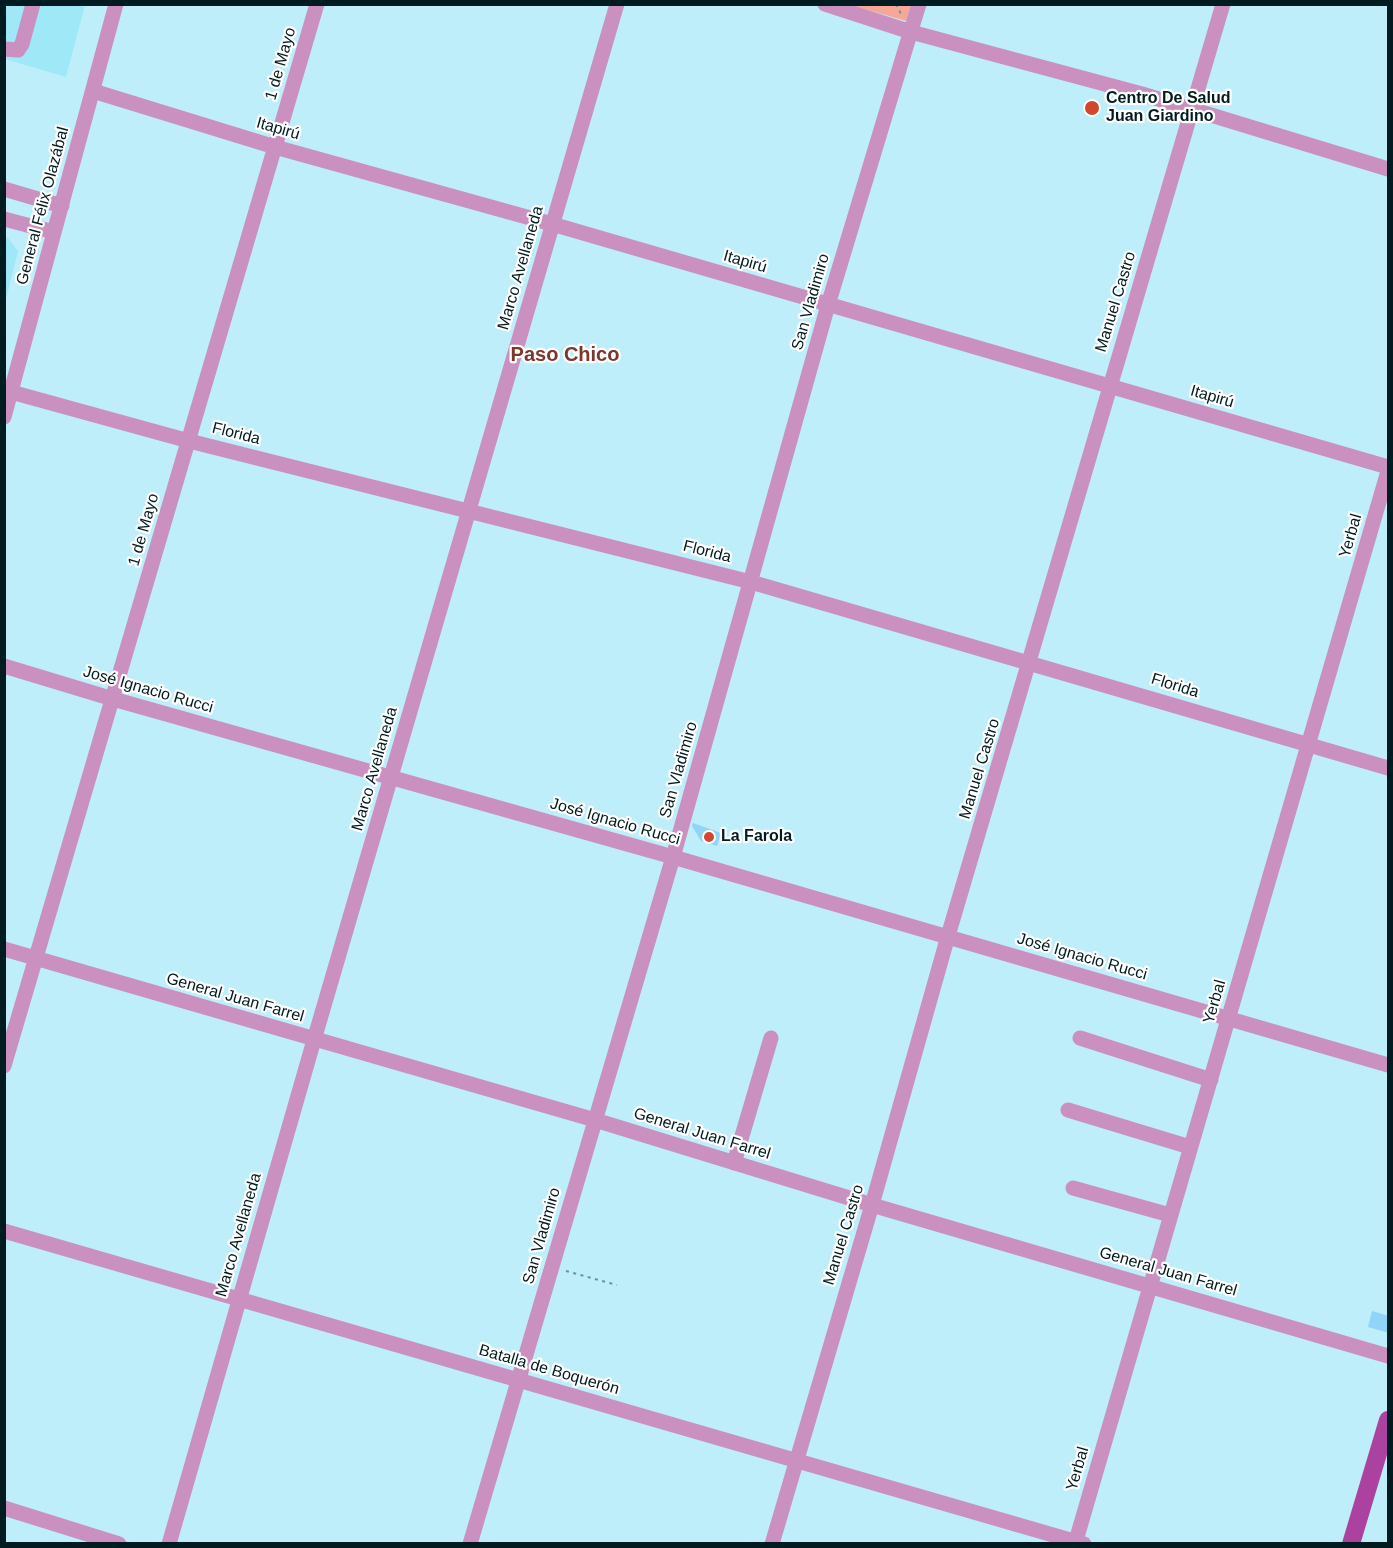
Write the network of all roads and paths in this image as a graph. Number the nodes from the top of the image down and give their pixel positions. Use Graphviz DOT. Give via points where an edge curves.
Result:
graph roads {
  1 [pos="33,4"];
  2 [pos="116,4"];
  3 [pos="317,4"];
  4 [pos="616,4"];
  5 [pos="825,4"];
  6 [pos="919,4"];
  7 [pos="1223,4"];
  8 [pos="911,32"];
  9 [pos="4,49"];
  10 [pos="93,92"];
  11 [pos="1192,111"];
  12 [pos="275,147"];
  13 [pos="1389,169"];
  14 [pos="4,189"];
  15 [pos="62,206"];
  16 [pos="4,219"];
  17 [pos="552,224"];
  18 [pos="54,232"];
  19 [pos="828,305"];
  20 [pos="1110,386"];
  21 [pos="11,393"];
  22 [pos="4,417"];
  23 [pos="189,441"];
  24 [pos="1389,467"];
  25 [pos="1389,471"];
  26 [pos="468,511"];
  27 [pos="751,582"];
  28 [pos="1031,662"];
  29 [pos="4,666"];
  30 [pos="113,699"];
  31 [pos="1308,744"];
  32 [pos="1389,768"];
  33 [pos="391,777"];
  34 [pos="673,857"];
  35 [pos="948,936"];
  36 [pos="4,949"];
  37 [pos="36,958"];
  38 [pos="1229,1019"];
  39 [pos="771,1038"];
  40 [pos="1080,1038"];
  41 [pos="314,1040"];
  42 [pos="1389,1065"];
  43 [pos="4,1066"];
  44 [pos="1210,1080"];
  45 [pos="1068,1110"];
  46 [pos="595,1120"];
  47 [pos="1190,1147"];
  48 [pos="734,1163"];
  49 [pos="1074,1188"];
  50 [pos="872,1205"];
  51 [pos="1170,1215"];
  52 [pos="4,1231"];
  53 [pos="552,1267"];
  54 [pos="617,1285"];
  55 [pos="1150,1286"];
  56 [pos="239,1299"];
  57 [pos="1389,1356"];
  58 [pos="518,1381"];
  59 [pos="1389,1420"];
  60 [pos="796,1459"];
  61 [pos="4,1508"];
  62 [pos="95,1540"];
  63 [pos="1078,1543"];
  64 [pos="119,1544"];
  65 [pos="169,1544"];
  66 [pos="470,1544"];
  67 [pos="772,1544"];
  68 [pos="1352,1544"];
  1 -- 9 [label="street" via="22,44 18,50"];
  2 -- 10 [label="street, General Félix Olazábal"];
  3 -- 12 [label="street, 1 de Mayo"];
  4 -- 17 [label="street, Marco Avellaneda"];
  5 -- 8 [label="street"];
  6 -- 8 [label="street, San Vladimiro"];
  7 -- 11 [label="street, Manuel Castro"];
  8 -- 11 [label="street"];
  8 -- 19 [label="street, San Vladimiro"];
  10 -- 12 [label="street, Itapirú"];
  10 -- 15 [label="street, General Félix Olazábal"];
  11 -- 13 [label="street"];
  11 -- 20 [label="street, Manuel Castro"];
  12 -- 17 [label="street, Itapirú"];
  12 -- 23 [label="street, 1 de Mayo"];
  14 -- 15 [label="street"];
  15 -- 18 [label="street, General Félix Olazábal"];
  16 -- 18 [label="street"];
  17 -- 19 [label="street, Itapirú"];
  17 -- 26 [label="street, Marco Avellaneda"];
  18 -- 21 [label="street, General Félix Olazábal"];
  19 -- 20 [label="street, Itapirú"];
  19 -- 27 [label="street, San Vladimiro"];
  20 -- 24 [label="street, Itapirú"];
  20 -- 28 [label="street, Manuel Castro"];
  21 -- 22 [label="street, General Félix Olazábal"];
  21 -- 23 [label="street, Florida"];
  23 -- 26 [label="street, Florida"];
  23 -- 30 [label="street, 1 de Mayo"];
  25 -- 31 [label="street, Yerbal"];
  26 -- 27 [label="street, Florida"];
  26 -- 33 [label="street, Marco Avellaneda"];
  27 -- 28 [label="street, Florida"];
  27 -- 34 [label="street, San Vladimiro"];
  28 -- 31 [label="street, Florida"];
  28 -- 35 [label="street, Manuel Castro"];
  29 -- 30 [label="street, José Ignacio Rucci"];
  30 -- 33 [label="street, José Ignacio Rucci"];
  30 -- 37 [label="street, 1 de Mayo"];
  31 -- 32 [label="street, Florida"];
  31 -- 38 [label="street, Yerbal"];
  33 -- 34 [label="street, José Ignacio Rucci"];
  33 -- 41 [label="street, Marco Avellaneda"];
  34 -- 35 [label="street, José Ignacio Rucci"];
  34 -- 46 [label="street, San Vladimiro"];
  35 -- 38 [label="street, José Ignacio Rucci"];
  35 -- 50 [label="street, Manuel Castro"];
  36 -- 37 [label="street, General Juan Farrel"];
  37 -- 41 [label="street, General Juan Farrel"];
  37 -- 43 [label="street, 1 de Mayo"];
  38 -- 42 [label="street, José Ignacio Rucci"];
  38 -- 44 [label="street, Yerbal"];
  39 -- 48 [label="street"];
  40 -- 44 [label="street"];
  41 -- 46 [label="street, General Juan Farrel"];
  41 -- 56 [label="street, Marco Avellaneda"];
  44 -- 47 [label="street, Yerbal"];
  45 -- 47 [label="street"];
  46 -- 48 [label="street, General Juan Farrel"];
  46 -- 53 [label="street, San Vladimiro"];
  47 -- 51 [label="street, Yerbal"];
  48 -- 50 [label="street, General Juan Farrel"];
  49 -- 51 [label="street"];
  50 -- 55 [label="street, General Juan Farrel"];
  50 -- 60 [label="street, Manuel Castro"];
  51 -- 55 [label="street, Yerbal"];
  52 -- 56 [label="street, Batalla de Boquerón"];
  53 -- 54 [label="path"];
  53 -- 58 [label="street, San Vladimiro"];
  55 -- 57 [label="street, General Juan Farrel"];
  55 -- 63 [label="street, Yerbal"];
  56 -- 58 [label="street, Batalla de Boquerón"];
  56 -- 65 [label="street, Marco Avellaneda"];
  58 -- 60 [label="street, Batalla de Boquerón"];
  58 -- 66 [label="street, San Vladimiro"];
  59 -- 68 [label="main road"];
  60 -- 63 [label="street, Batalla de Boquerón"];
  60 -- 67 [label="street, Manuel Castro"];
  61 -- 62 [label="street"];
  62 -- 64 [label="street"];
}
